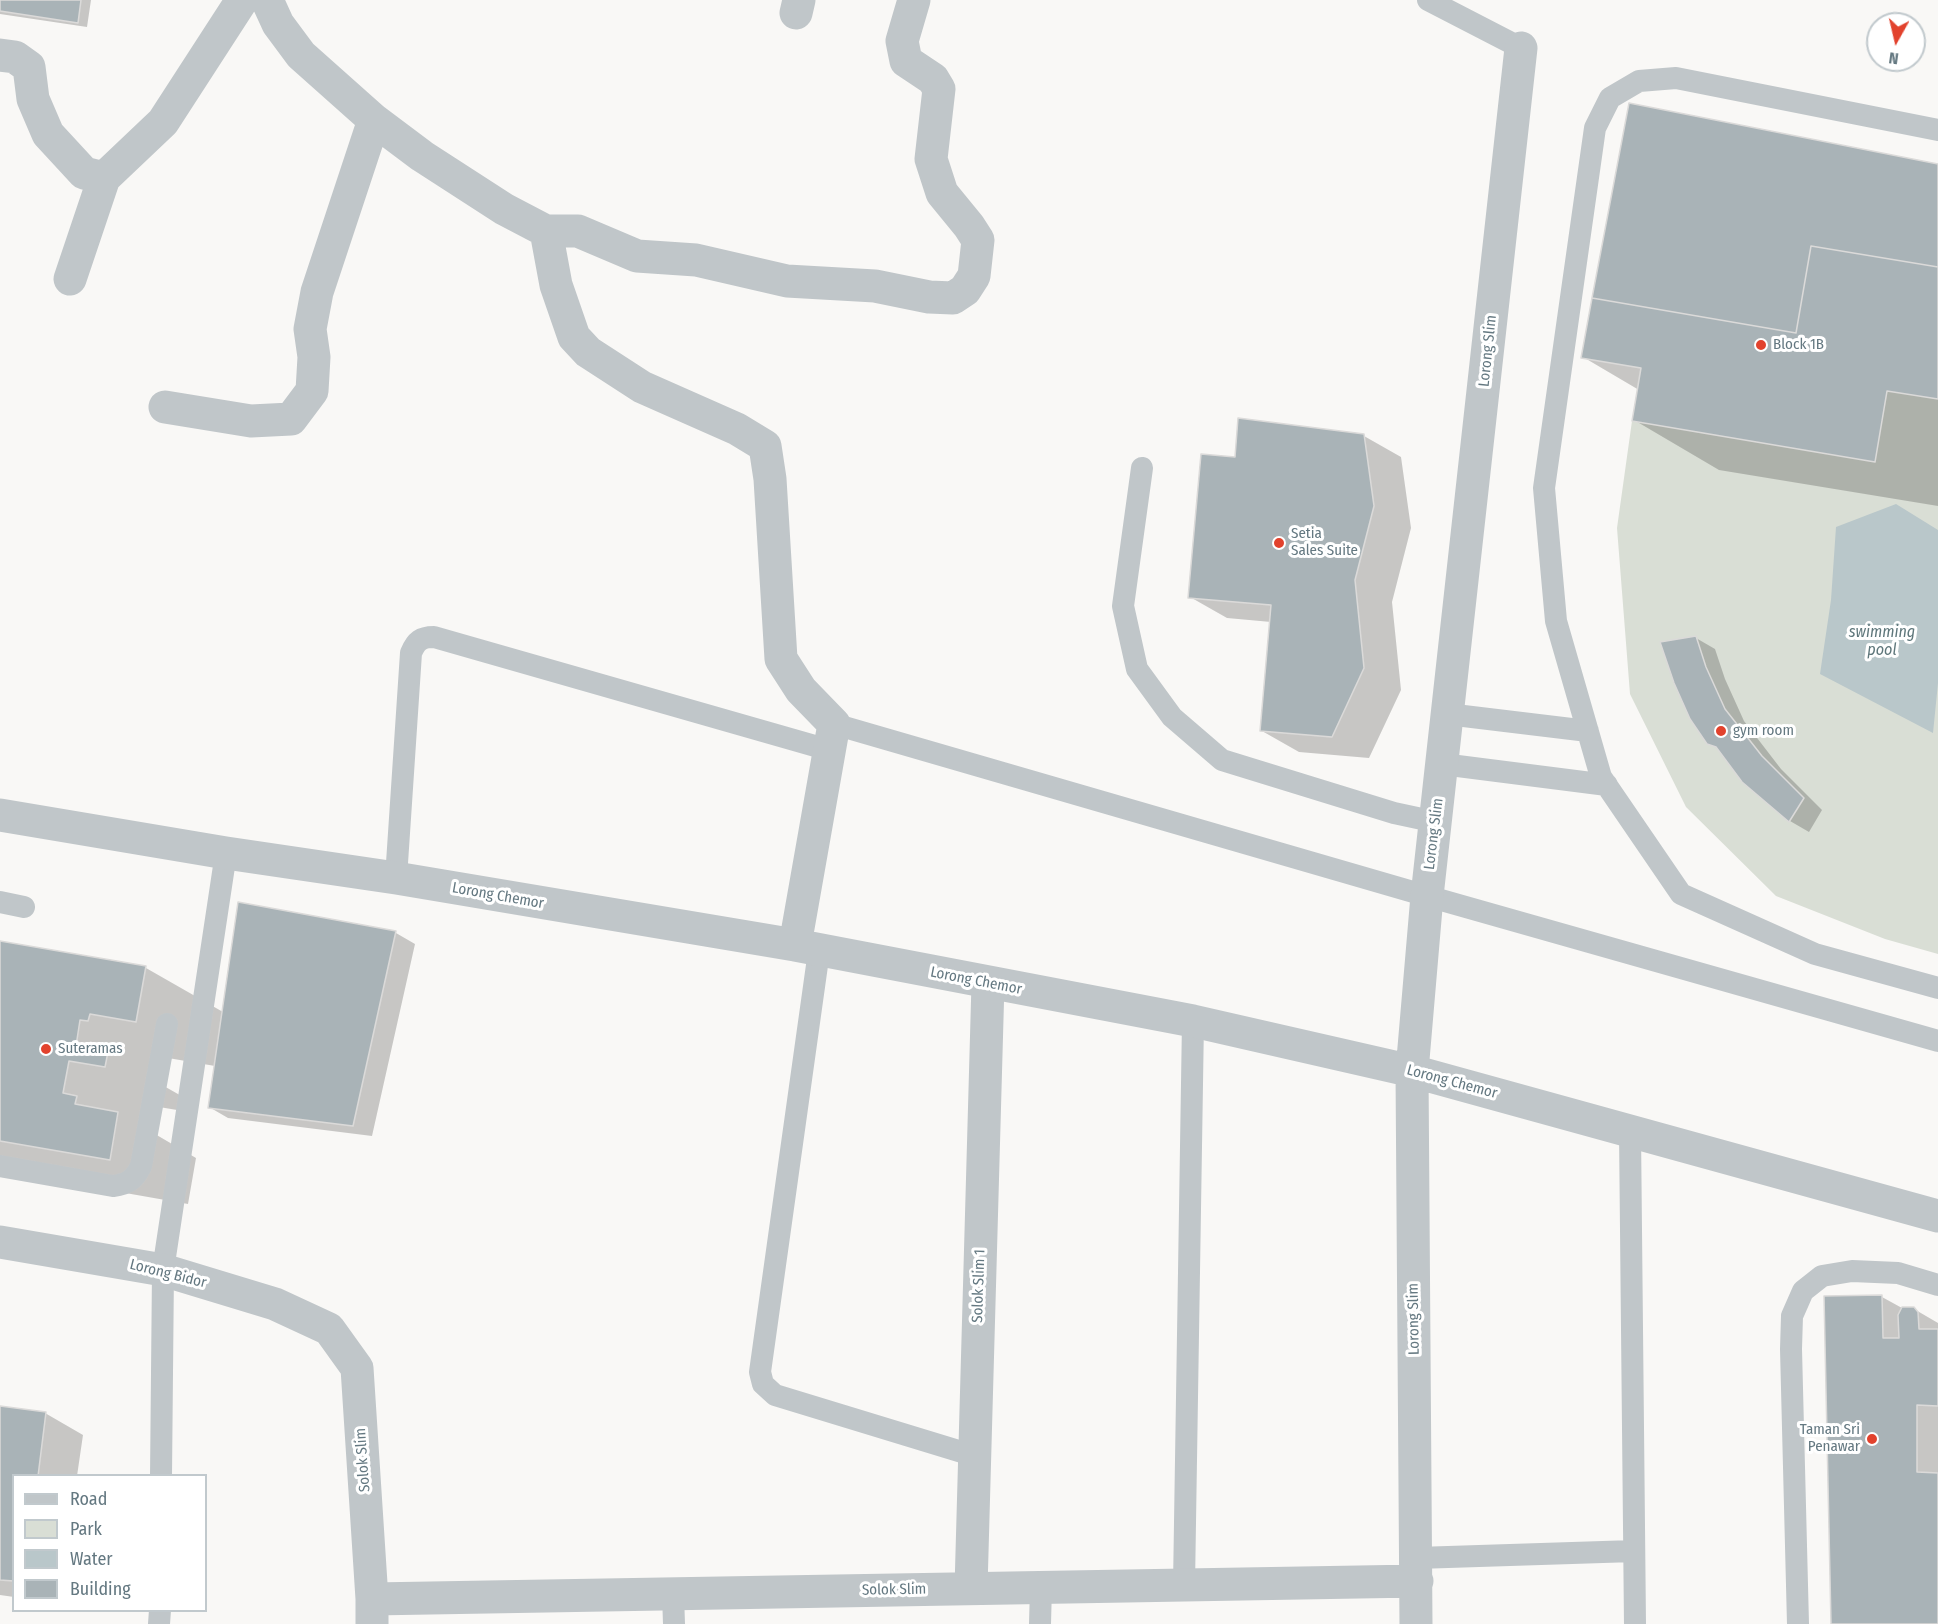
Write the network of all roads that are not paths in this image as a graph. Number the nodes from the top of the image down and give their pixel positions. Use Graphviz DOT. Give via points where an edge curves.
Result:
graph roads {
  1 [pos="242,0"];
  2 [pos="267,0"];
  3 [pos="914,0"];
  4 [pos="1428,0"];
  5 [pos="1521,48"];
  6 [pos="0,54"];
  7 [pos="374,120"];
  8 [pos="1938,130"];
  9 [pos="104,178"];
  10 [pos="546,231"];
  11 [pos="70,279"];
  12 [pos="165,407"];
  13 [pos="1142,468"];
  14 [pos="1447,714"];
  15 [pos="1588,731"];
  16 [pos="831,737"];
  17 [pos="1442,764"];
  18 [pos="1607,785"];
  19 [pos="0,815"];
  20 [pos="1436,822"];
  21 [pos="226,853"];
  22 [pos="396,878"];
  23 [pos="1427,896"];
  24 [pos="0,902"];
  25 [pos="24,907"];
  26 [pos="807,948"];
  27 [pos="988,983"];
  28 [pos="1938,988"];
  29 [pos="1193,1021"];
  30 [pos="167,1024"];
  31 [pos="1938,1041"];
  32 [pos="1412,1071"];
  33 [pos="1630,1131"];
  34 [pos="0,1166"];
  35 [pos="1938,1216"];
  36 [pos="0,1242"];
  37 [pos="163,1270"];
  38 [pos="1938,1285"];
  39 [pos="329,1329"];
  40 [pos="975,1456"];
  41 [pos="161,1474"];
  42 [pos="1634,1551"];
  43 [pos="1417,1569"];
  44 [pos="1184,1585"];
  45 [pos="1041,1587"];
  46 [pos="971,1588"];
  47 [pos="674,1609"];
  48 [pos="372,1611"];
  49 [pos="1040,1624"];
  50 [pos="1416,1624"];
  51 [pos="1635,1624"];
  52 [pos="1798,1624"];
  1 -- 9 [label="street" via="163,122"];
  2 -- 7 [label="street" via="278,24 301,55"];
  3 -- 10 [label="street" via="902,41 906,61 933,79 939,89 931,159 942,192 978,240 974,276 965,290 953,298 875,286 787,281 696,260 637,256 578,231"];
  4 -- 5 [label="lane"];
  5 -- 14 [label="street, Lorong Slim"];
  6 -- 9 [label="street" via="15,57 28,67 33,99 48,134 84,173"];
  7 -- 10 [label="street" via="504,209"];
  7 -- 12 [label="street" via="317,292 310,329 314,357 312,391 291,419 251,421"];
  8 -- 15 [label="lane" via="1676,78 1639,81 1610,98 1595,128 1544,488 1556,621"];
  9 -- 11 [label="street"];
  10 -- 16 [label="street" via="556,285 574,337 588,352 642,387 737,429 765,446 781,658"];
  13 -- 20 [label="lane" via="1123,606 1137,669 1172,717 1222,760 1394,813"];
  14 -- 15 [label="lane"];
  14 -- 17 [label="street, Lorong Slim"];
  15 -- 18 [label="lane" via="1601,777"];
  16 -- 22 [label="lane" via="423,637 411,653"];
  16 -- 23 [label="lane"];
  16 -- 26 [label="street"];
  17 -- 18 [label="lane"];
  17 -- 20 [label="street, Lorong Slim"];
  18 -- 28 [label="lane" via="1680,894 1815,954"];
  19 -- 21 [label="street, Lorong Chemor"];
  20 -- 23 [label="street, Lorong Slim"];
  21 -- 22 [label="street, Lorong Chemor"];
  21 -- 37 [label="lane"];
  22 -- 26 [label="street, Lorong Chemor"];
  23 -- 31 [label="lane"];
  23 -- 32 [label="street, Lorong Slim"];
  24 -- 25 [label="lane"];
  26 -- 27 [label="street, Lorong Chemor"];
  26 -- 40 [label="lane" via="760,1372 763,1384 775,1395"];
  27 -- 29 [label="street, Lorong Chemor"];
  27 -- 40 [label="street, Solok Slim 1"];
  29 -- 32 [label="street, Lorong Chemor"];
  29 -- 44 [label="lane"];
  30 -- 34 [label="lane" via="136,1177 125,1185 113,1186"];
  32 -- 33 [label="street, Lorong Chemor"];
  32 -- 43 [label="street, Lorong Slim"];
  33 -- 35 [label="street, Lorong Chemor"];
  33 -- 42 [label="lane"];
  36 -- 37 [label="street, Lorong Bidor"];
  37 -- 39 [label="street, Lorong Bidor" via="275,1304"];
  37 -- 41 [label="lane"];
  38 -- 52 [label="lane" via="1898,1272 1851,1271 1822,1276 1803,1291 1792,1316"];
  39 -- 48 [label="street, Solok Slim" via="357,1368"];
  40 -- 46 [label="street, Solok Slim 1"];
  42 -- 43 [label="lane"];
  42 -- 51 [label="lane"];
  43 -- 44 [label="street, Solok Slim"];
  43 -- 50 [label="street, Lorong Slim"];
  44 -- 45 [label="street, Solok Slim"];
  45 -- 46 [label="street, Solok Slim"];
  45 -- 49 [label="lane"];
  46 -- 47 [label="street, Solok Slim"];
  47 -- 48 [label="street, Solok Slim"];
}
